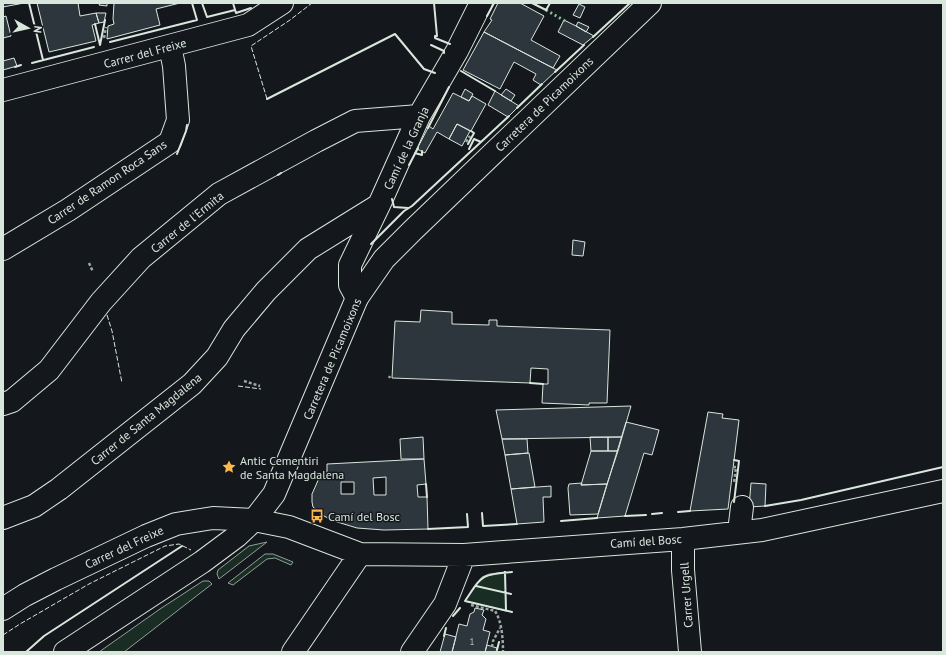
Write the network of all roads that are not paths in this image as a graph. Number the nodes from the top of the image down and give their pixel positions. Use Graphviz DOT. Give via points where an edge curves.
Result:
graph roads {
  1 [pos="282,3"];
  2 [pos="481,3"];
  3 [pos="650,3"];
  4 [pos="170,46"];
  5 [pos="3,90"];
  6 [pos="419,116"];
  7 [pos="380,205"];
  8 [pos="3,249"];
  9 [pos="357,298"];
  10 [pos="3,404"];
  11 [pos="943,491"];
  12 [pos="742,507"];
  13 [pos="3,518"];
  14 [pos="254,520"];
  15 [pos="739,532"];
  16 [pos="682,539"];
  17 [pos="360,554"];
  18 [pos="464,555"];
  19 [pos="3,609"];
  20 [pos="65,652"];
  21 [pos="293,652"];
  22 [pos="412,652"];
  23 [pos="690,652"];
  1 -- 4 [label="street, Carrer del Freixe" via="248,25"];
  2 -- 6 [label="street, Camí de la Granja" via="457,51"];
  3 -- 9 [label="street, Carretera de Picamoixons" via="384,259"];
  4 -- 5 [label="street, Carrer del Freixe"];
  4 -- 8 [label="street, Carrer de Ramon Roca Sans" via="178,120 170,142 68,210"];
  6 -- 7 [label="street, Camí de la Granja"];
  6 -- 10 [label="street, Carrer de l'Ermita" via="355,121 219,194 141,258 101,302 50,370 12,400"];
  7 -- 9 [label="street, Camí de la Granja" via="350,265 350,285"];
  7 -- 13 [label="street, Carrer de Santa Magdalena" via="308,249 266,291 234,329 218,357 192,384 53,494 34,506"];
  9 -- 14 [label="street, Carretera de Picamoixons" via="274,494"];
  11 -- 15 [label="street, Camí del Bosc" via="762,530"];
  12 -- 15 [label="street"];
  14 -- 17 [label="street, Camí del Bosc" via="289,527"];
  14 -- 19 [label="street, Carrer del Freixe" via="213,518 176,524 63,576"];
  14 -- 20 [label="street, Carretera de Picamoixons" via="202,562"];
  15 -- 16 [label="street, Camí del Bosc"];
  16 -- 18 [label="street, Camí del Bosc"];
  16 -- 23 [label="street, Carrer Urgell"];
  17 -- 18 [label="street, Camí del Bosc"];
  17 -- 21 [label="street"];
  18 -- 22 [label="street" via="445,604"];
}
